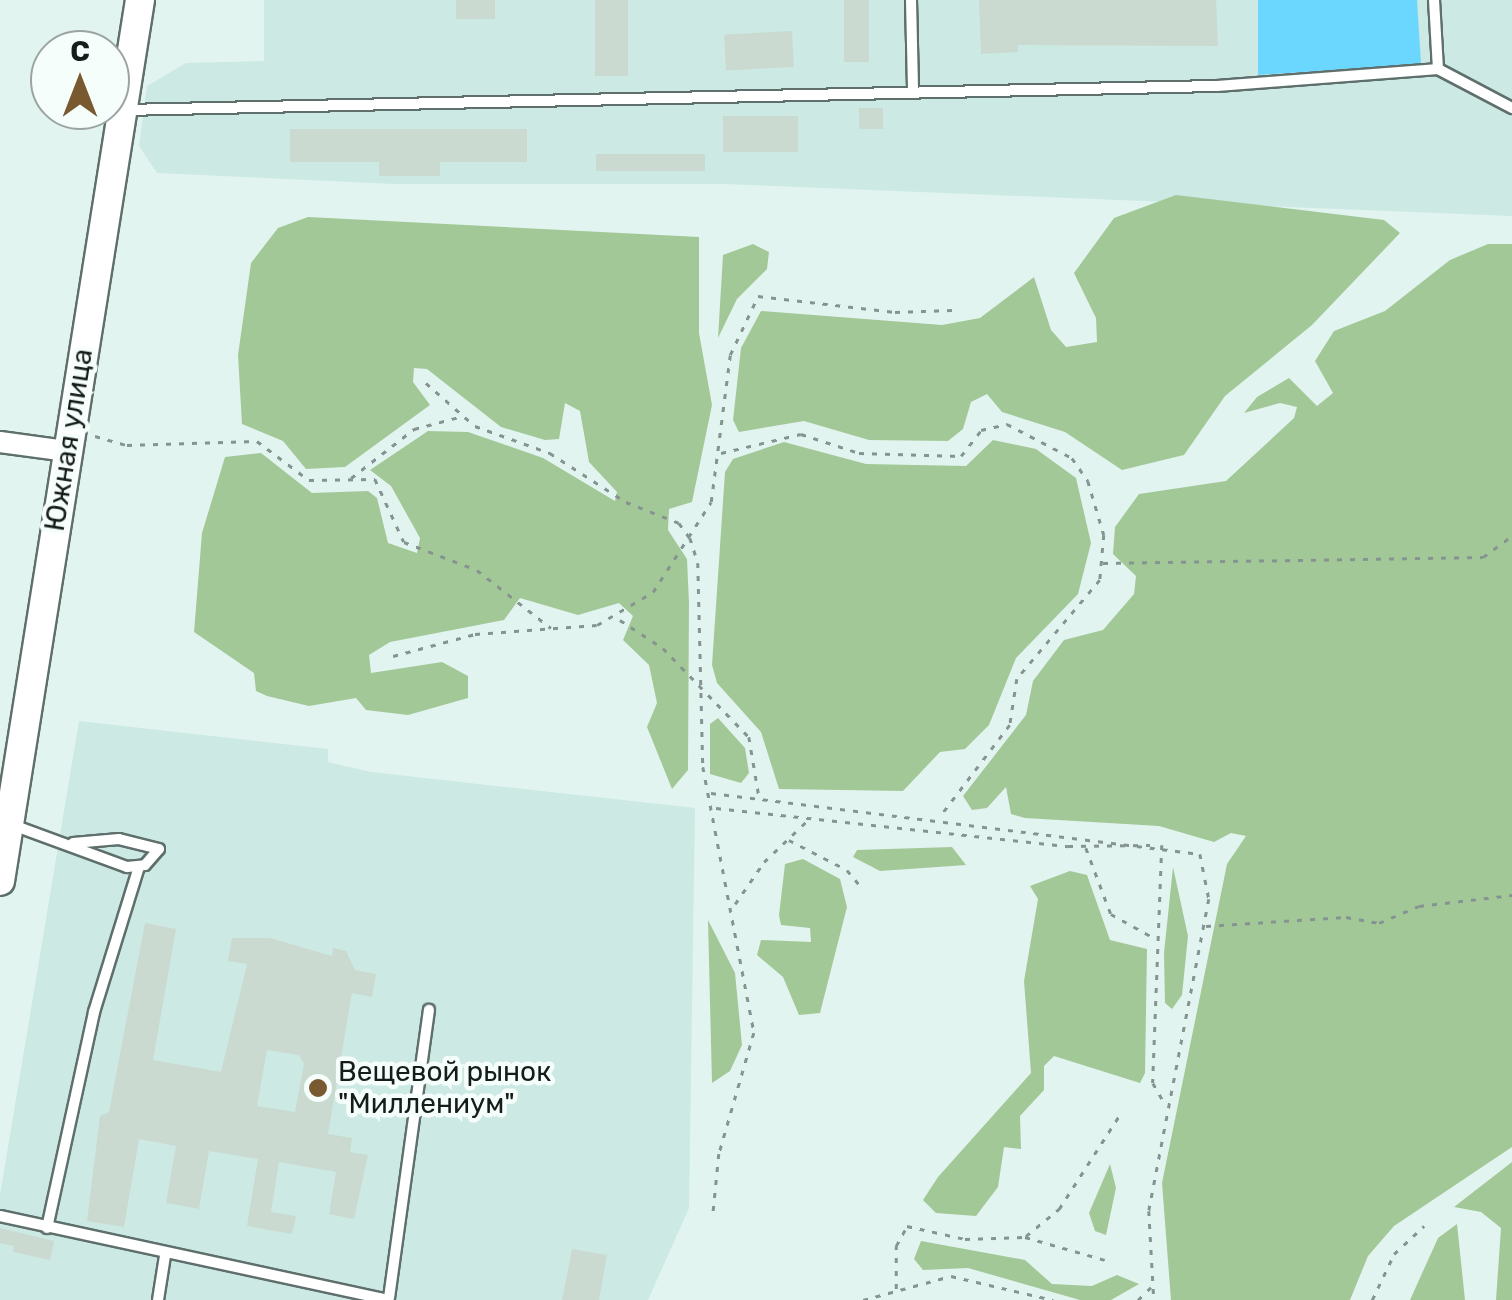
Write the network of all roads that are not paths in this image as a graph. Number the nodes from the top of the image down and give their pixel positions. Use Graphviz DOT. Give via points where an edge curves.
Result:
graph roads {
  1 [pos="140,0"];
  2 [pos="911,0"];
  3 [pos="1434,0"];
  4 [pos="130,58"];
  5 [pos="1438,69"];
  6 [pos="913,91"];
  7 [pos="1512,108"];
  8 [pos="130,110"];
  9 [pos="118,130"];
  10 [pos="69,437"];
  11 [pos="0,442"];
  12 [pos="9,824"];
  13 [pos="72,843"];
  14 [pos="138,868"];
  15 [pos="0,881"];
  16 [pos="429,1010"];
  17 [pos="0,1216"];
  18 [pos="48,1228"];
  19 [pos="165,1256"];
  20 [pos="389,1299"];
  21 [pos="158,1300"];
  1 -- 4 [label="street, Южная улица"];
  2 -- 6 [label="lane"];
  3 -- 5 [label="lane"];
  5 -- 6 [label="lane" via="1236,85"];
  5 -- 7 [label="lane"];
  6 -- 8 [label="lane"];
  9 -- 10 [label="street, Южная улица"];
  10 -- 11 [label="street"];
  10 -- 12 [label="street, Южная улица"];
  12 -- 13 [label="lane"];
  12 -- 15 [label="street, Южная улица"];
  13 -- 14 [label="lane"];
  13 -- 14 [label="lane" via="119,839 159,848"];
  14 -- 18 [label="lane" via="94,1012"];
  16 -- 20 [label="lane"];
  17 -- 18 [label="lane"];
  18 -- 19 [label="lane"];
  19 -- 20 [label="lane"];
  19 -- 21 [label="lane"];
}
